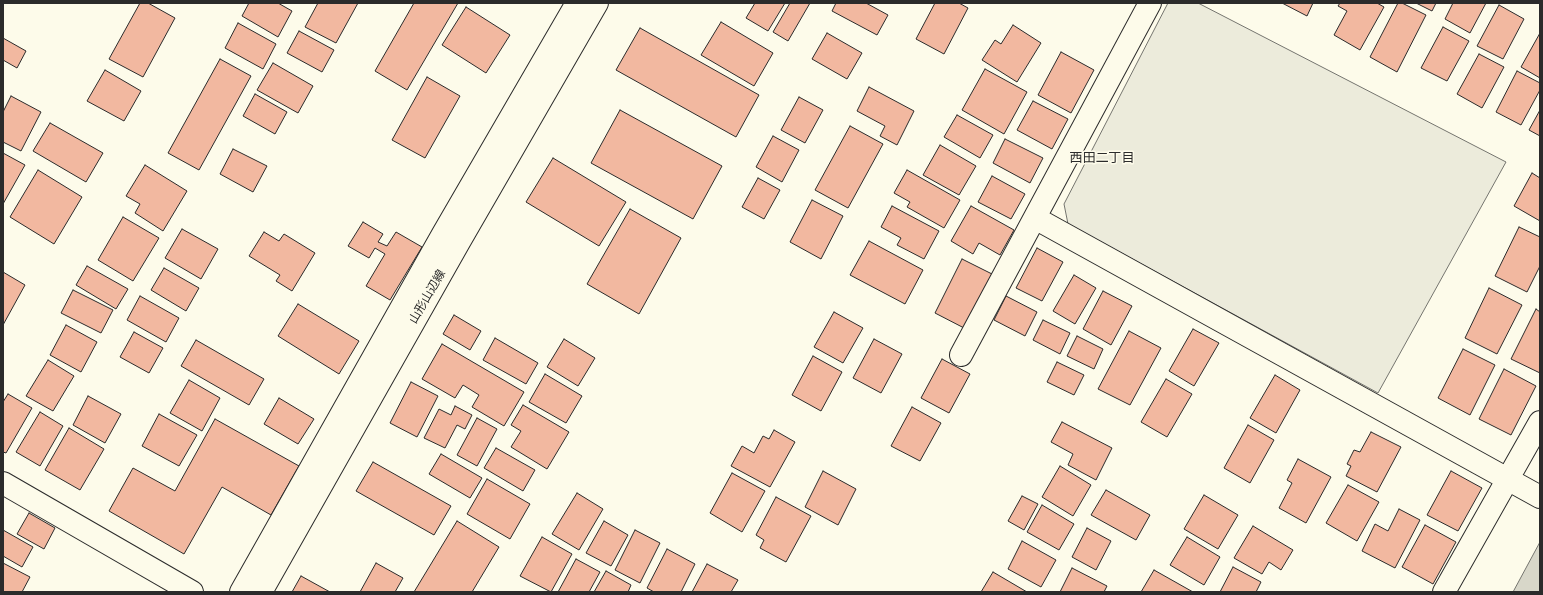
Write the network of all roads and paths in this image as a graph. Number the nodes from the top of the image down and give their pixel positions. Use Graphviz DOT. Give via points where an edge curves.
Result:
graph roads {
  1 [pos="576,3"];
  2 [pos="597,3"];
  3 [pos="1150,3"];
  4 [pos="1035,218"];
  5 [pos="961,355"];
  6 [pos="1540,422"];
  7 [pos="1508,480"];
  8 [pos="3,483"];
  9 [pos="1540,497"];
  10 [pos="192,592"];
  11 [pos="241,592"];
  12 [pos="261,592"];
  13 [pos="1444,592"];
  1 -- 11 [label="street, 山形山辺線"];
  2 -- 12 [label="street, 山形山辺線"];
  3 -- 4 [label="street"];
  4 -- 5 [label="street"];
  4 -- 7 [label="street"];
  6 -- 7 [label="street"];
  7 -- 9 [label="street"];
  7 -- 13 [label="street"];
  8 -- 10 [label="street"];
}
